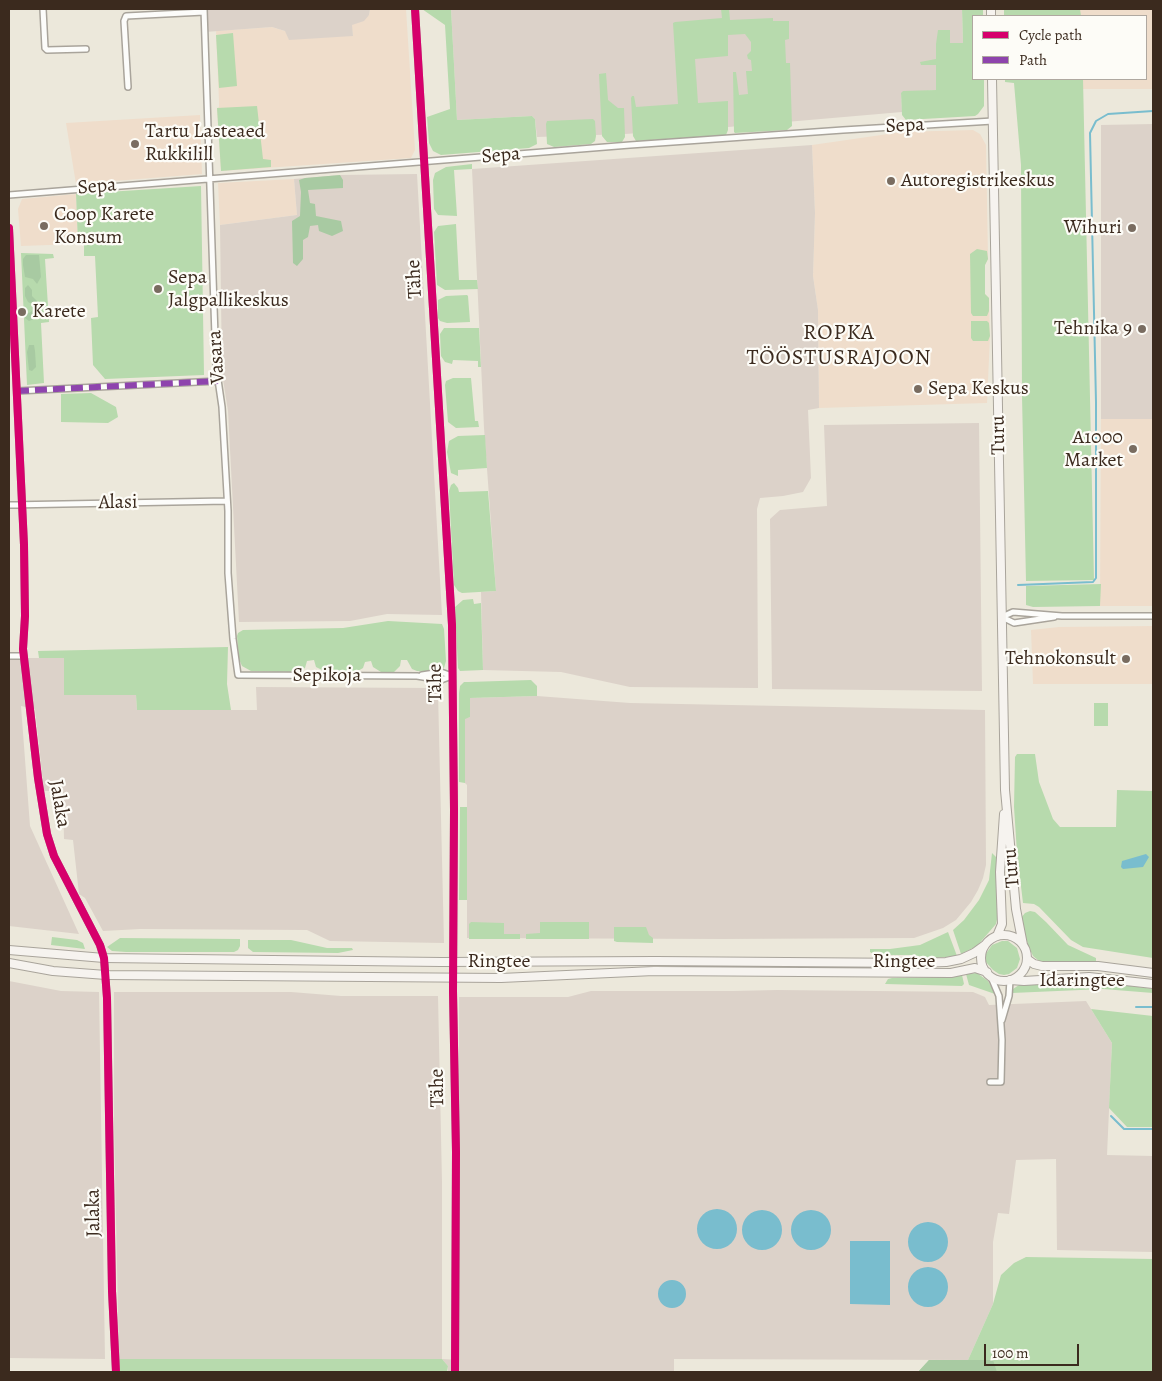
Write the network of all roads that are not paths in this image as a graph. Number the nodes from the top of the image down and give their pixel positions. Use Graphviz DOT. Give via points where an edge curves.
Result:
graph roads {
  1 [pos="43,9"];
  2 [pos="416,9"];
  3 [pos="204,10"];
  4 [pos="86,49"];
  5 [pos="992,80"];
  6 [pos="128,87"];
  7 [pos="993,121"];
  8 [pos="424,163"];
  9 [pos="210,178"];
  10 [pos="9,195"];
  11 [pos="9,228"];
  12 [pos="12,352"];
  13 [pos="218,381"];
  14 [pos="17,390"];
  15 [pos="228,500"];
  16 [pos="9,505"];
  17 [pos="21,505"];
  18 [pos="1062,616"];
  19 [pos="1153,616"];
  20 [pos="1002,617"];
  21 [pos="9,656"];
  22 [pos="24,656"];
  23 [pos="238,675"];
  24 [pos="452,676"];
  25 [pos="1005,790"];
  26 [pos="997,936"];
  27 [pos="985,945"];
  28 [pos="1023,945"];
  29 [pos="9,950"];
  30 [pos="104,958"];
  31 [pos="1027,958"];
  32 [pos="453,962"];
  33 [pos="9,963"];
  34 [pos="1153,973"];
  35 [pos="106,975"];
  36 [pos="989,975"];
  37 [pos="453,978"];
  38 [pos="1010,980"];
  39 [pos="1153,984"];
  40 [pos="1001,1025"];
  41 [pos="990,1082"];
  42 [pos="116,1372"];
  43 [pos="455,1372"];
  1 -- 4 [label="street" via="47,50"];
  2 -- 8 [label="street, Tähe"];
  3 -- 6 [label="street" via="126,16"];
  3 -- 9 [label="street, Vasara"];
  5 -- 7 [label="main road, Turu"];
  7 -- 8 [label="street, Sepa" via="638,144"];
  7 -- 20 [label="main road, Turu"];
  8 -- 9 [label="street, Sepa"];
  8 -- 24 [label="street, Tähe" via="452,625"];
  9 -- 10 [label="street, Sepa"];
  9 -- 13 [label="street, Vasara"];
  11 -- 12 [label="street, Jalaka"];
  12 -- 14 [label="street, Jalaka"];
  13 -- 14 [label="street"];
  13 -- 15 [label="street, Vasara"];
  14 -- 17 [label="street, Jalaka"];
  15 -- 17 [label="street, Alasi"];
  15 -- 23 [label="street, Vasara" via="228,573"];
  16 -- 17 [label="street, Alasi"];
  17 -- 22 [label="street, Jalaka"];
  18 -- 19 [label="street"];
  18 -- 20 [label="street" via="1013,612"];
  18 -- 20 [label="street" via="1014,623"];
  20 -- 25 [label="main road, Turu"];
  21 -- 22 [label="street"];
  22 -- 30 [label="street, Jalaka" via="47,834 54,856"];
  23 -- 24 [label="street, Sepikoja" via="417,676 441,680"];
  24 -- 32 [label="street, Tähe"];
  25 -- 26 [label="main road, Turu" via="1000,872 1002,924"];
  25 -- 28 [label="main road, Turu" via="1015,901"];
  26 -- 27 [label="main road"];
  26 -- 28 [label="main road" via="1011,936"];
  27 -- 32 [label="main road, Ringtee" via="968,956 946,962"];
  27 -- 36 [label="main road" via="981,959"];
  28 -- 31 [label="main road"];
  29 -- 30 [label="main road, Ringtee"];
  30 -- 32 [label="main road, Ringtee"];
  30 -- 35 [label="street, Jalaka"];
  31 -- 34 [label="main road, Idaringtee" via="1042,966 1098,966"];
  31 -- 38 [label="main road" via="1022,972"];
  32 -- 37 [label="street, Tähe"];
  33 -- 35 [label="main road, Ringtee" via="53,971"];
  35 -- 37 [label="main road, Ringtee"];
  35 -- 42 [label="street, Jalaka"];
  36 -- 37 [label="main road, Ringtee" via="975,968 950,973 654,971"];
  36 -- 38 [label="main road"];
  36 -- 40 [label="street" via="999,996"];
  37 -- 43 [label="street, Tähe"];
  38 -- 39 [label="main road, Idaringtee" via="1089,976"];
  38 -- 40 [label="street"];
  40 -- 41 [label="street" via="1001,1082"];
}
